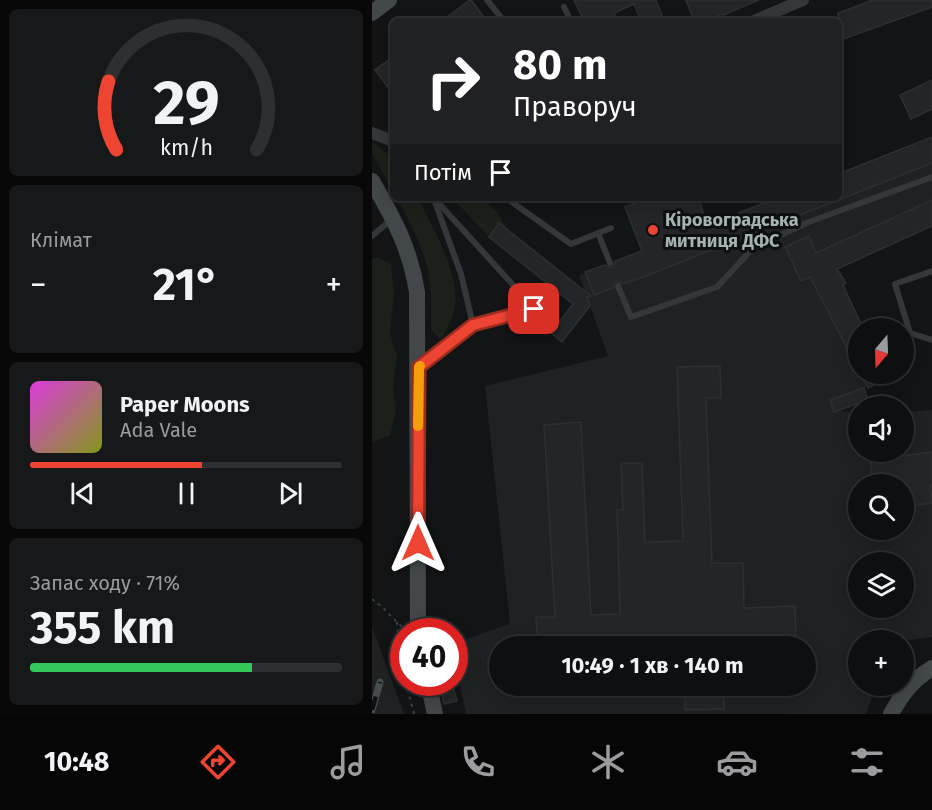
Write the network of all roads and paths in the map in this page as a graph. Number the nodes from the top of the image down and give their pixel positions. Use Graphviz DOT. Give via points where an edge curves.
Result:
graph roads {
  1 [pos="389,0"];
  2 [pos="487,0"];
  3 [pos="803,0"];
  4 [pos="564,7"];
  5 [pos="372,14"];
  6 [pos="502,18"];
  7 [pos="570,18"];
  8 [pos="761,18"];
  9 [pos="372,133"];
  10 [pos="390,141"];
  11 [pos="932,177"];
  12 [pos="372,181"];
  13 [pos="434,201"];
  14 [pos="436,201"];
  15 [pos="510,201"];
  16 [pos="394,217"];
  17 [pos="612,228"];
  18 [pos="598,233"];
  19 [pos="372,236"];
  20 [pos="610,263"];
  21 [pos="932,271"];
  22 [pos="618,286"];
  23 [pos="473,325"];
  24 [pos="932,340"];
  25 [pos="419,367"];
  26 [pos="372,599"];
  27 [pos="393,618"];
  28 [pos="418,618"];
  29 [pos="932,668"];
  30 [pos="410,696"];
  31 [pos="431,696"];
  32 [pos="414,714"];
  33 [pos="435,714"];
  34 [pos="891,714"];
  1 -- 5 [label="street"];
  2 -- 6 [label="lane"];
  3 -- 8 [label="street"];
  4 -- 7 [label="lane"];
  9 -- 10 [label="street"];
  11 -- 22 [label="lane" via="809,222 754,247 717,287 630,317"];
  12 -- 16 [label="street"];
  13 -- 23 [label="lane" via="461,274"];
  14 -- 23 [label="lane" via="534,309"];
  15 -- 18 [label="lane" via="572,244"];
  16 -- 19 [label="lane"];
  16 -- 25 [label="street" via="408,249 416,282"];
  17 -- 18 [label="lane"];
  18 -- 20 [label="lane"];
  21 -- 24 [label="lane" via="896,284 910,333"];
  23 -- 25 [label="lane"];
  25 -- 28 [label="street"];
  26 -- 27 [label="path"];
  29 -- 34 [label="street" via="911,683"];
  30 -- 32 [label="path"];
  31 -- 33 [label="street"];
}
